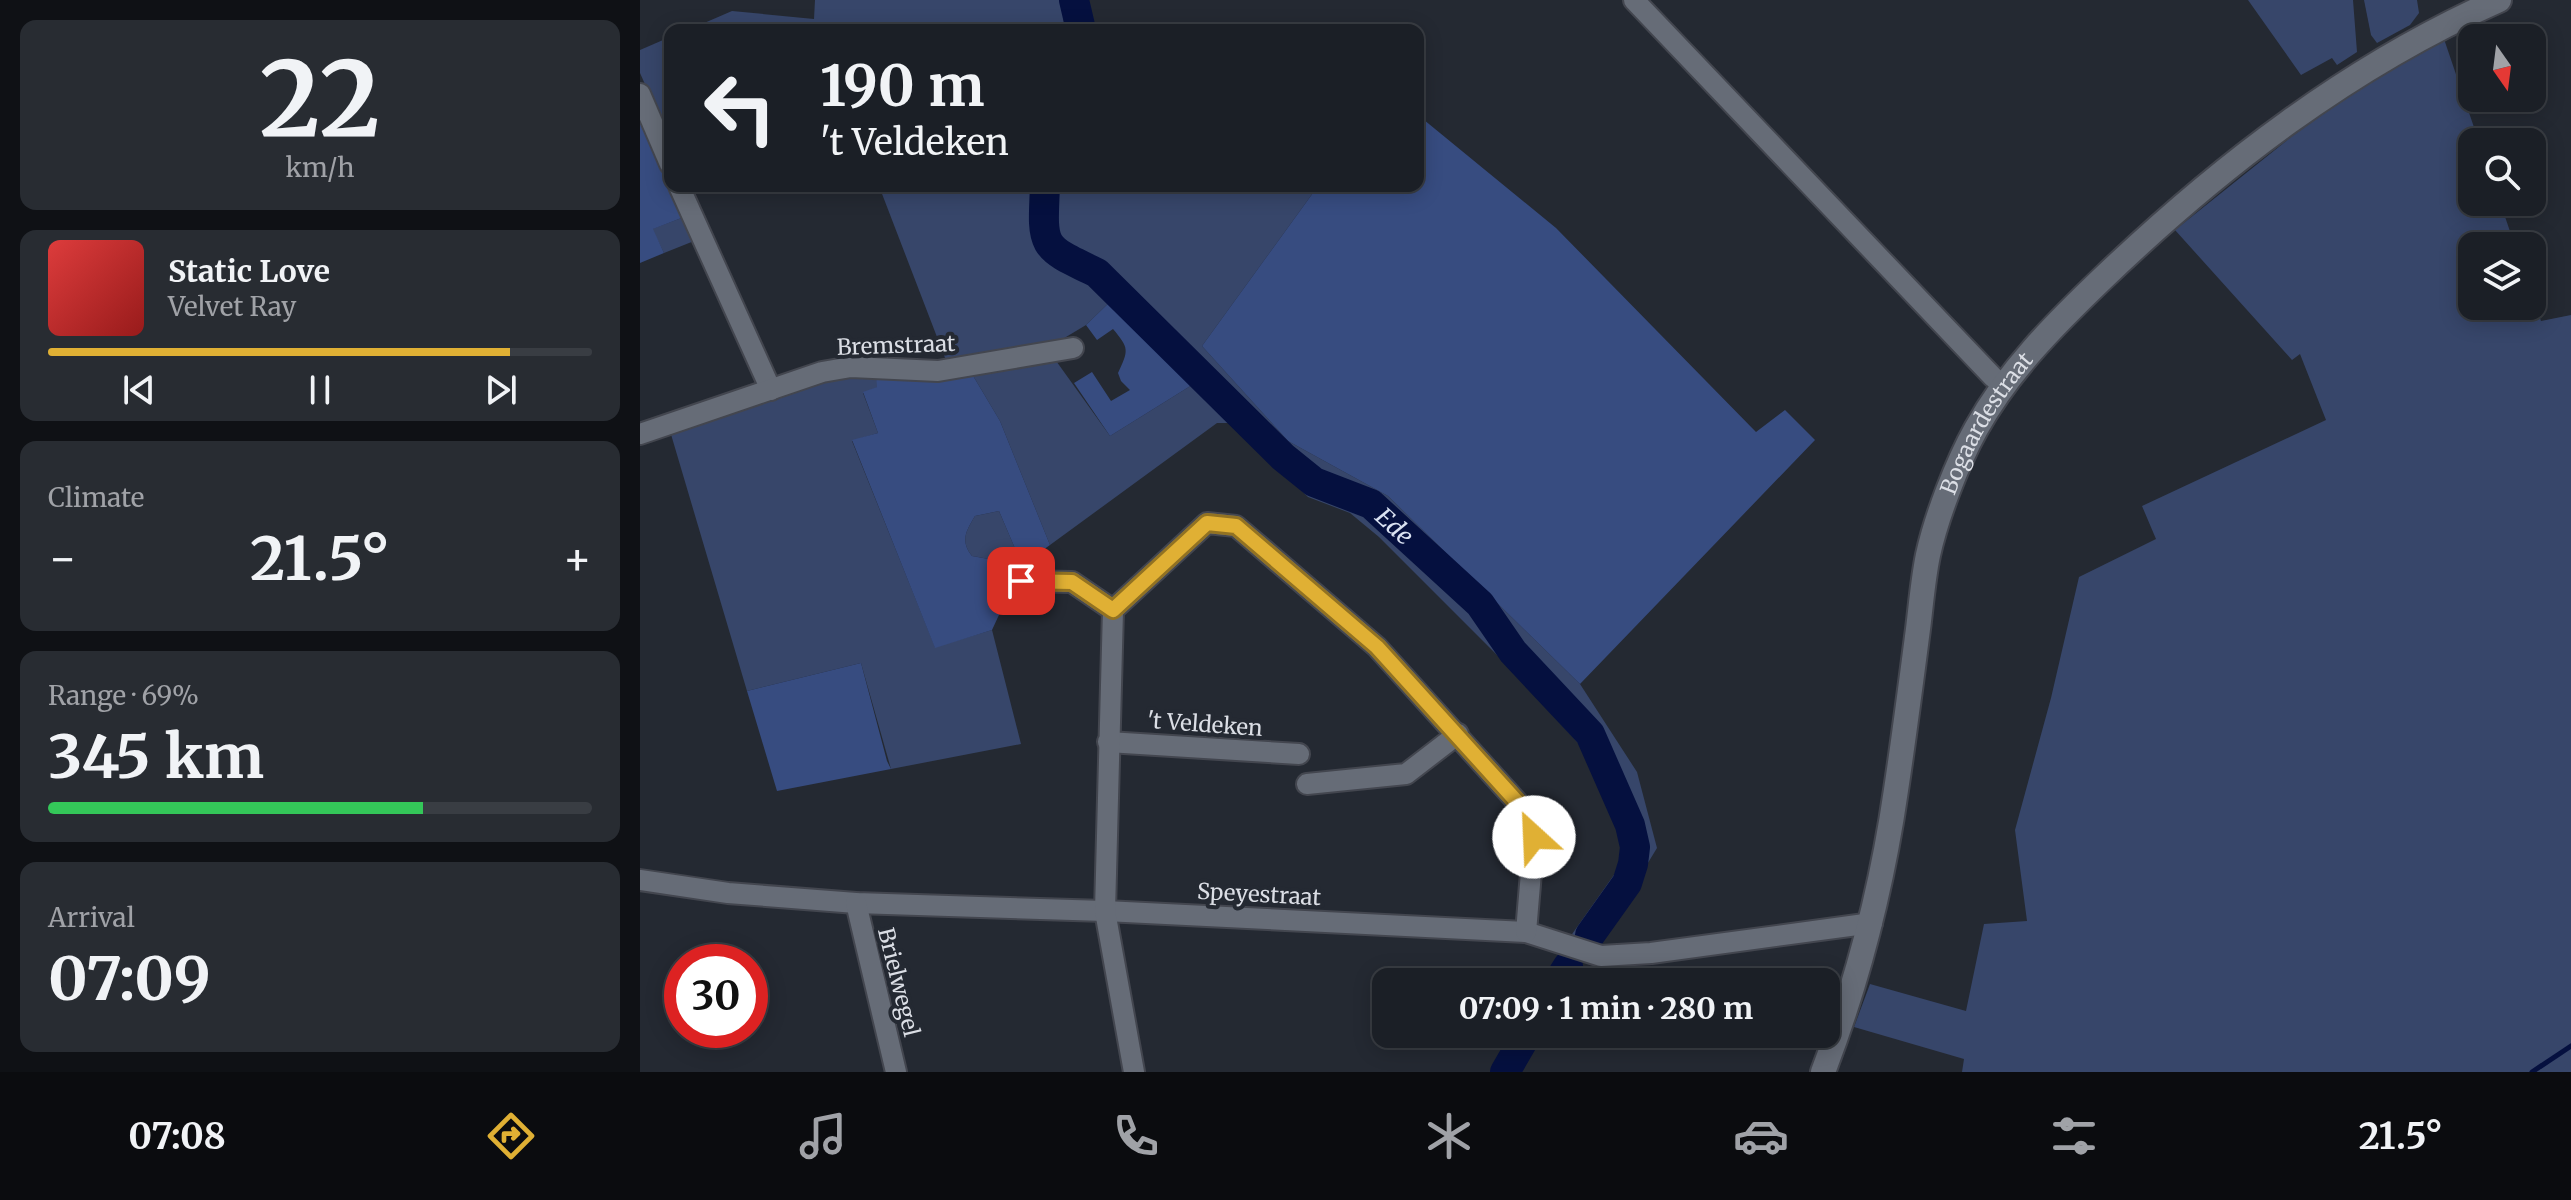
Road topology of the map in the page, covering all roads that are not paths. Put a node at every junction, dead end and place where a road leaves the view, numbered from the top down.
1 (1634, 0) edge
2 (2499, 0) edge
3 (640, 94) edge
4 (664, 150) edge
5 (682, 192) edge
6 (1073, 348) dead end
7 (2004, 386) junction
8 (771, 390) junction
9 (640, 434) edge
10 (1021, 581) dead end
11 (1113, 610) junction
12 (1458, 734) junction
13 (1108, 742) junction
14 (1299, 754) dead end
15 (1307, 784) dead end
16 (640, 880) edge
17 (856, 903) junction
18 (1105, 911) junction
19 (1872, 923) junction
20 (1526, 932) junction
21 (896, 1072) edge
22 (1134, 1072) edge
23 (1823, 1072) edge

1 - 7 street
2 - 7 street, Bogaardestraat
3 - 4 street
5 - 8 street
6 - 8 street, Bremstraat
7 - 19 street, Bogaardestraat
8 - 9 street, Bremstraat
10 - 11 street
11 - 12 street
11 - 13 street
12 - 15 street
12 - 20 street
13 - 14 street, 't Veldeken
13 - 18 street
16 - 17 street, Speyestraat
17 - 18 street, Speyestraat
17 - 21 street, Brielwegel
18 - 20 street, Speyestraat
18 - 22 street
19 - 20 street, Speyestraat
19 - 23 street, Bogaardestraat

